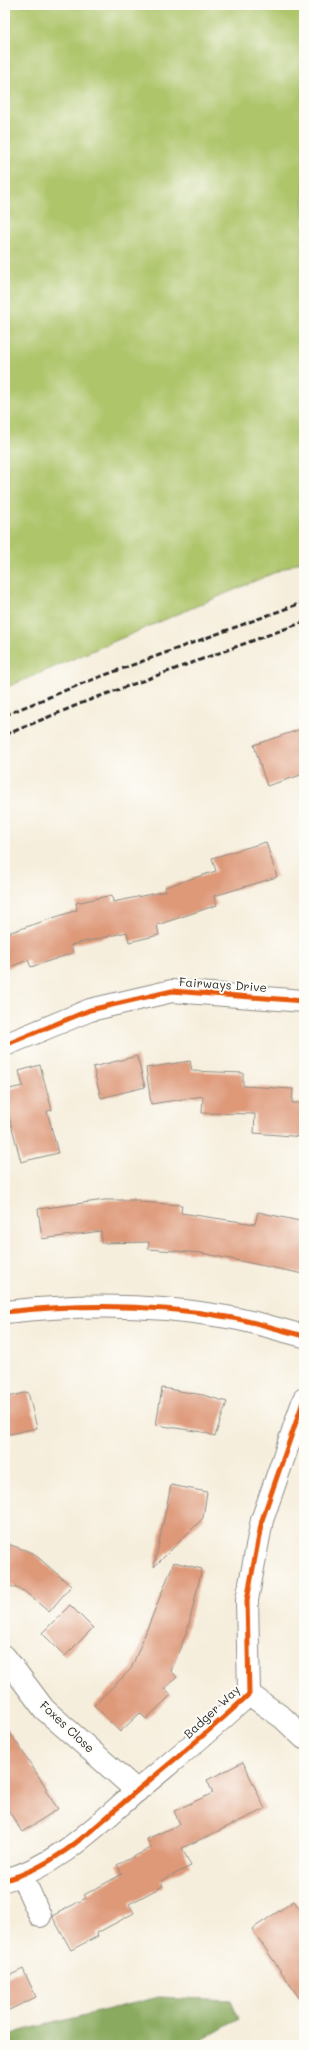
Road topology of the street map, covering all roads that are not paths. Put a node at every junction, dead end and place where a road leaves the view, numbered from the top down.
1 (304, 1001) edge
2 (5, 1045) edge
3 (5, 1312) edge
4 (304, 1336) edge
5 (304, 1399) edge
6 (5, 1657) edge
7 (249, 1694) junction
8 (304, 1738) edge
9 (137, 1791) junction
10 (14, 1878) edge
11 (40, 1916) dead end

1 - 2 street, Fairways Drive
3 - 4 street
5 - 7 street, Badger Way
6 - 9 street, Foxes Close
7 - 8 street
7 - 9 street, Badger Way
9 - 10 street, Badger Way
10 - 11 street, Badger Way

